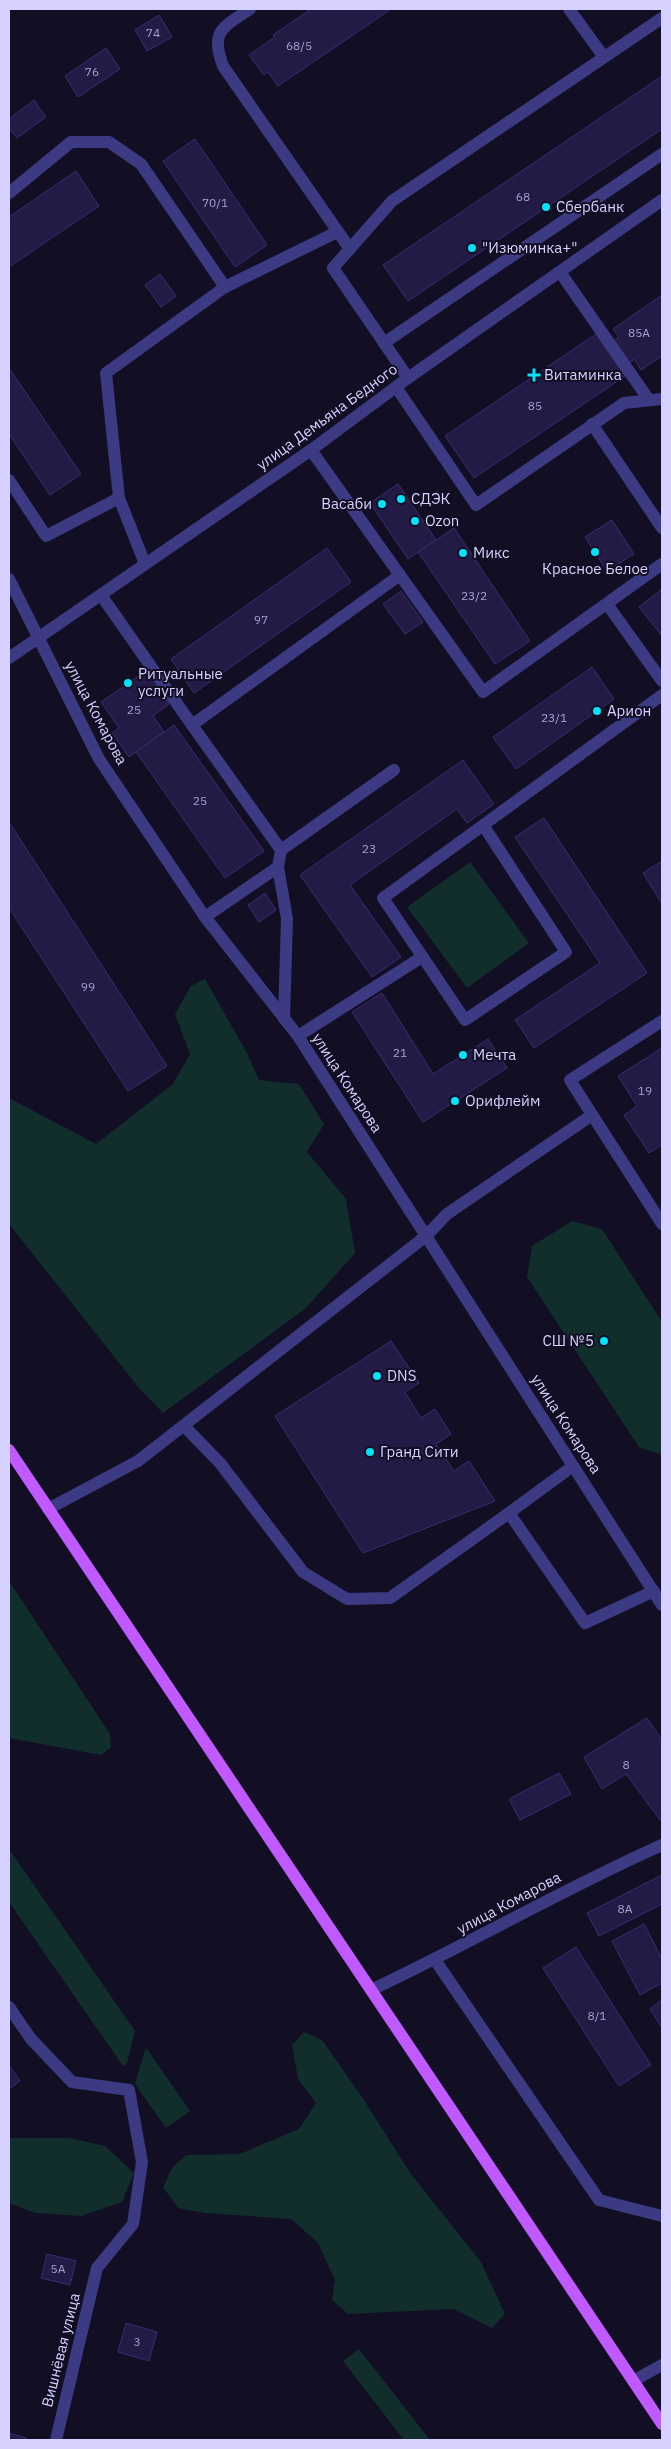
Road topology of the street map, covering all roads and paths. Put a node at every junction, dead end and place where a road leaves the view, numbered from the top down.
1 (250, 9) edge
2 (569, 9) edge
3 (662, 18) edge
4 (604, 57) junction
5 (662, 154) edge
6 (9, 192) edge
7 (662, 200) edge
8 (337, 232) junction
9 (350, 249) junction
10 (560, 272) junction
11 (225, 287) junction
12 (384, 343) junction
13 (408, 378) junction
14 (396, 387) junction
15 (662, 399) edge
16 (649, 400) junction
17 (592, 424) junction
18 (311, 450) junction
19 (9, 480) edge
20 (119, 498) junction
21 (662, 528) edge
22 (145, 564) junction
23 (662, 564) edge
24 (400, 575) junction
25 (9, 579) edge
26 (101, 595) junction
27 (607, 604) junction
28 (38, 638) junction
29 (9, 658) edge
30 (662, 681) edge
31 (662, 695) edge
32 (192, 725) junction
33 (394, 770) dead end
34 (483, 825) junction
35 (281, 850) junction
36 (278, 867) junction
37 (205, 917) junction
38 (422, 957) junction
39 (284, 1019) junction
40 (662, 1021) edge
41 (298, 1036) junction
42 (592, 1115) junction
43 (662, 1224) edge
44 (426, 1236) junction
45 (184, 1426) junction
46 (9, 1450) edge
47 (573, 1466) junction
48 (48, 1509) junction
49 (509, 1513) junction
50 (659, 1598) edge
51 (662, 1845) edge
52 (435, 1960) junction
53 (371, 1990) junction
54 (9, 2007) edge
55 (662, 2216) edge
56 (662, 2365) edge
57 (633, 2382) junction
58 (662, 2424) edge
59 (56, 2440) edge

1 - 8 street
2 - 4 street
3 - 4 street
4 - 9 street
5 - 12 street
6 - 11 street
7 - 10 street, улица Демьяна Бедного
8 - 9 street
8 - 11 street
9 - 12 street
10 - 13 street, улица Демьяна Бедного
10 - 16 street
11 - 20 street
12 - 13 street
13 - 14 street, улица Демьяна Бедного
14 - 17 street
14 - 18 street, улица Демьяна Бедного
15 - 16 street
16 - 17 street
17 - 21 street
18 - 22 street, улица Демьяна Бедного
18 - 24 street
19 - 20 street
20 - 22 street
22 - 26 street, улица Демьяна Бедного
23 - 27 street
24 - 27 street
24 - 32 street
25 - 28 street, улица Комарова
26 - 28 street, улица Демьяна Бедного
26 - 32 street
27 - 30 street
28 - 29 street, улица Демьяна Бедного
28 - 37 street, улица Комарова
31 - 34 street
32 - 35 street
33 - 35 street
34 - 38 street
34 - 38 street
35 - 36 street
36 - 37 street
36 - 39 street
37 - 39 street, улица Комарова
38 - 41 street
39 - 41 street, улица Комарова
40 - 42 street
41 - 44 street, улица Комарова
42 - 43 street
42 - 44 street
44 - 45 street
44 - 47 street, улица Комарова
45 - 48 street
45 - 49 street
46 - 48 main road
47 - 49 street
47 - 50 street, улица Комарова
48 - 53 main road
49 - 50 street
51 - 52 street, улица Комарова
52 - 53 street, улица Комарова
52 - 55 street
53 - 57 main road
54 - 59 street, Вишнёвая улица
56 - 57 street
57 - 58 main road

